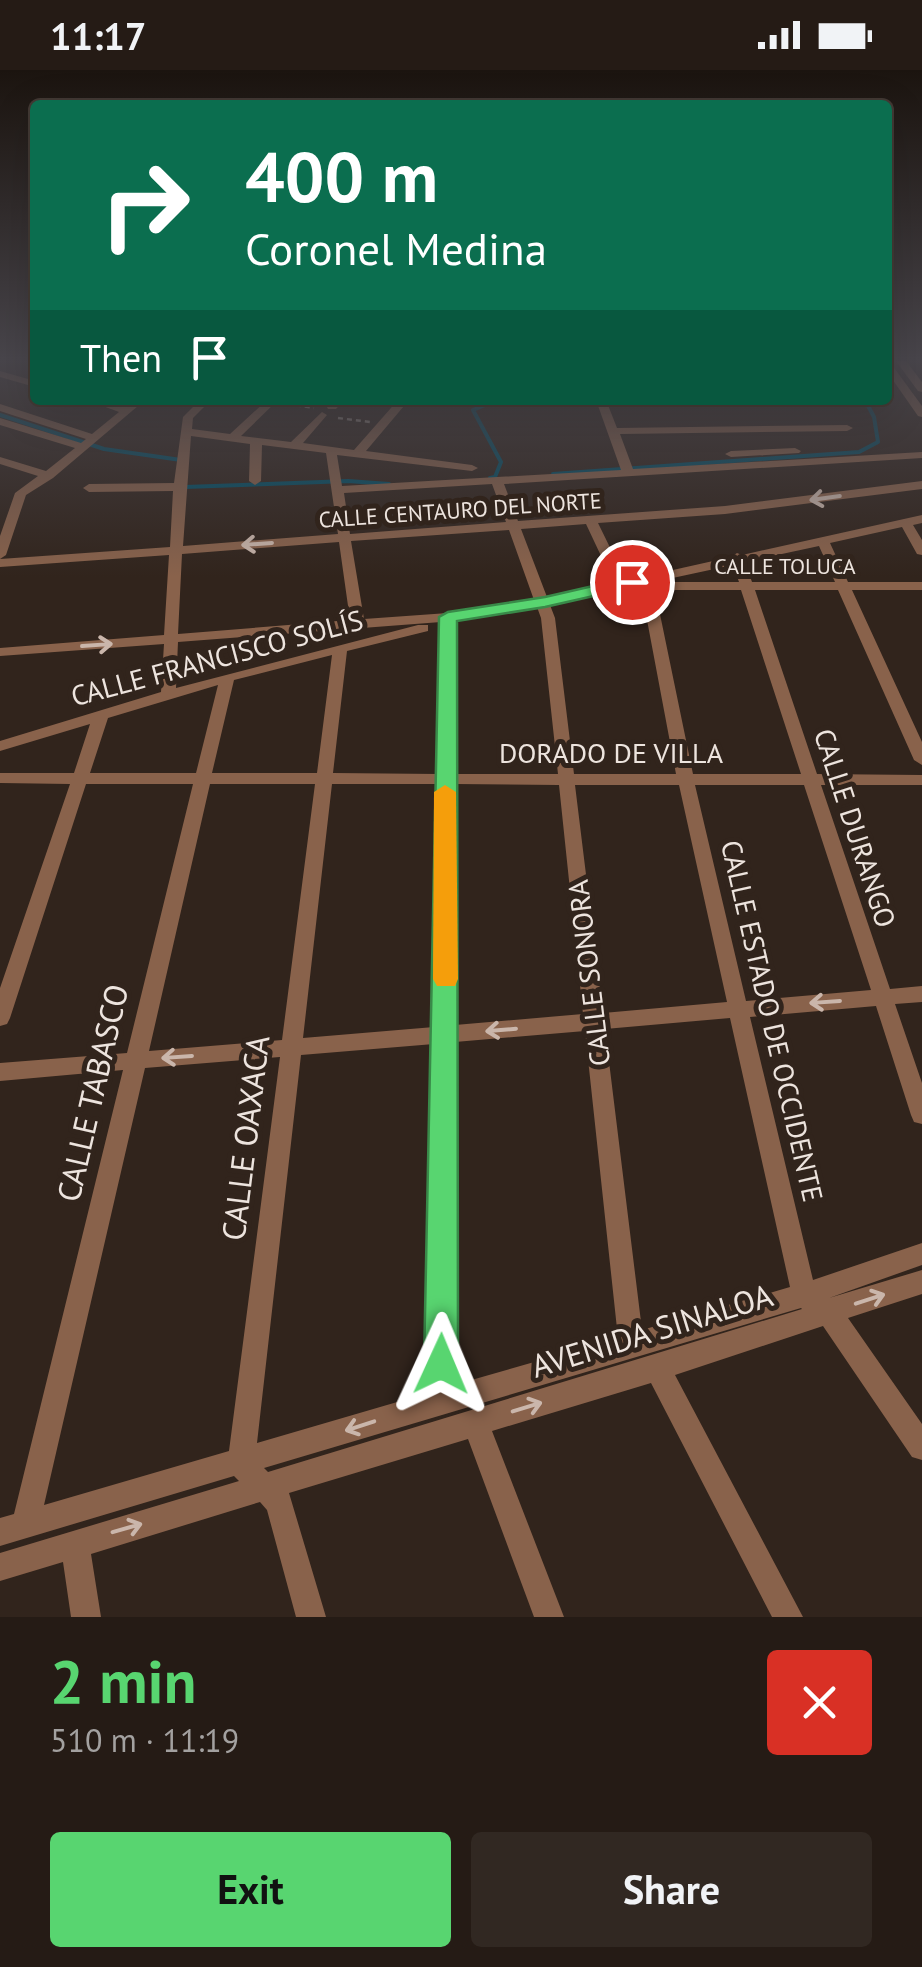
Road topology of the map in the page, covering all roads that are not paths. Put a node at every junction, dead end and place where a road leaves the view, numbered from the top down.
1 (38, 433) edge
2 (79, 433) edge
3 (99, 433) edge
4 (185, 433) edge
5 (194, 433) edge
6 (237, 433) edge
7 (306, 433) edge
8 (375, 433) edge
9 (612, 433) edge
10 (93, 438) junction
11 (232, 438) junction
12 (256, 441) junction
13 (294, 446) junction
14 (82, 447) junction
15 (332, 450) junction
16 (796, 451) dead end
17 (769, 452) junction
18 (357, 454) junction
19 (730, 454) dead end
20 (922, 455) edge
21 (0, 460) edge
22 (778, 464) junction
23 (472, 468) dead end
24 (627, 470) junction
25 (49, 476) junction
26 (256, 481) dead end
27 (497, 482) junction
28 (922, 485) edge
29 (339, 486) junction
30 (179, 487) junction
31 (89, 488) dead end
32 (922, 520) edge
33 (592, 521) junction
34 (906, 523) junction
35 (515, 526) junction
36 (345, 538) junction
37 (823, 541) junction
38 (176, 550) junction
39 (922, 551) edge
40 (738, 557) junction
41 (0, 559) edge
42 (639, 584) junction
43 (747, 586) junction
44 (844, 586) junction
45 (922, 586) edge
46 (545, 602) junction
47 (448, 620) junction
48 (358, 625) junction
49 (170, 640) junction
50 (340, 649) junction
51 (0, 652) edge
52 (226, 677) junction
53 (168, 694) junction
54 (102, 715) junction
55 (0, 746) edge
56 (922, 760) edge
57 (0, 778) edge
58 (78, 778) junction
59 (202, 780) junction
60 (324, 780) junction
61 (686, 780) junction
62 (810, 780) junction
63 (922, 780) edge
64 (445, 781) junction
65 (566, 781) junction
66 (922, 994) edge
67 (883, 997) junction
68 (738, 1008) junction
69 (0, 1018) edge
70 (596, 1022) junction
71 (446, 1034) junction
72 (293, 1048) junction
73 (137, 1060) junction
74 (0, 1072) edge
75 (922, 1116) edge
76 (922, 1254) edge
77 (922, 1282) edge
78 (804, 1295) junction
79 (829, 1313) junction
80 (631, 1345) junction
81 (656, 1368) junction
82 (440, 1401) junction
83 (475, 1422) junction
84 (922, 1447) edge
85 (241, 1464) junction
86 (266, 1487) junction
87 (13, 1528) edge
88 (75, 1544) junction
89 (0, 1567) edge
90 (86, 1617) edge
91 (311, 1617) edge
92 (549, 1617) edge
93 (788, 1617) edge

1 - 14 street
2 - 10 street
3 - 10 street
4 - 30 street
5 - 11 street
6 - 11 street
7 - 13 street
8 - 18 street
9 - 24 street
10 - 14 street
11 - 12 street
12 - 13 street
12 - 26 street
13 - 15 street
14 - 25 street
15 - 18 street
15 - 29 street
16 - 17 street
17 - 19 street
17 - 22 street
18 - 23 street
20 - 22 street
21 - 25 street
22 - 24 street
24 - 27 street
25 - 41 street
27 - 29 street
27 - 35 street, CALLE SONORA
28 -> 33 street, CALLE CENTAURO DEL NORTE
29 - 36 street
30 - 31 street
30 - 38 street
32 - 34 street
33 - 35 street, CALLE CENTAURO DEL NORTE
33 - 42 street
34 - 37 street
34 - 39 street
35 - 36 street, CALLE CENTAURO DEL NORTE
35 - 46 street, CALLE SONORA
36 -> 38 street, CALLE CENTAURO DEL NORTE
36 - 48 street
37 - 40 street
37 - 44 street
38 - 41 street, CALLE CENTAURO DEL NORTE
38 - 49 street
40 - 42 street
40 - 43 street, CALLE DURANGO
42 - 43 street, CALLE TOLUCA
42 - 46 street
42 - 61 street, CALLE ESTADO DE OCCIDENTE
43 - 44 street, CALLE TOLUCA
43 - 62 street, CALLE DURANGO
44 - 45 street, CALLE TOLUCA
44 - 56 street
46 - 47 street
46 - 65 street, CALLE SONORA
47 - 48 street
47 - 50 street, CALLE FRANCISCO SOLÍS
47 - 64 street
48 - 49 street
51 -> 49 street
49 - 53 street
50 - 52 street, CALLE FRANCISCO SOLÍS
50 - 60 street, CALLE OAXACA
52 - 53 street, CALLE FRANCISCO SOLÍS
52 - 59 street, CALLE TABASCO
53 - 54 street, CALLE FRANCISCO SOLÍS
54 - 55 street, CALLE FRANCISCO SOLÍS
54 - 58 street
57 - 58 street, DORADO DE VILLA
58 - 59 street, DORADO DE VILLA
58 - 69 street
59 - 60 street, DORADO DE VILLA
59 - 73 street, CALLE TABASCO
60 - 64 street, DORADO DE VILLA
60 - 72 street, CALLE OAXACA
61 - 62 street, DORADO DE VILLA
61 - 65 street, DORADO DE VILLA
61 - 68 street, CALLE ESTADO DE OCCIDENTE
62 - 63 street, DORADO DE VILLA
62 - 67 street, CALLE DURANGO
64 - 65 street, DORADO DE VILLA
64 - 71 street
65 - 70 street, CALLE SONORA
66 - 67 street
67 -> 68 street
67 - 75 street, CALLE DURANGO
68 - 70 street
68 - 78 street, CALLE ESTADO DE OCCIDENTE
70 -> 71 street
70 - 80 street, CALLE SONORA
71 - 72 street
71 - 82 street
72 -> 73 street
72 - 85 street, CALLE OAXACA
73 - 74 street
73 - 87 street, CALLE TABASCO
76 - 78 street, AVENIDA SINALOA
79 -> 77 street, AVENIDA SINALOA
78 - 79 street
78 - 80 street, AVENIDA SINALOA
79 - 81 street, AVENIDA SINALOA
79 - 84 street
80 - 82 street, AVENIDA SINALOA
83 -> 81 street, AVENIDA SINALOA
81 - 93 street
82 -> 85 street, AVENIDA SINALOA
83 - 86 street, AVENIDA SINALOA
83 - 92 street
85 - 86 street
85 - 87 street, AVENIDA SINALOA
88 -> 86 street, AVENIDA SINALOA
86 - 91 street
88 - 89 street, AVENIDA SINALOA
88 - 90 street

